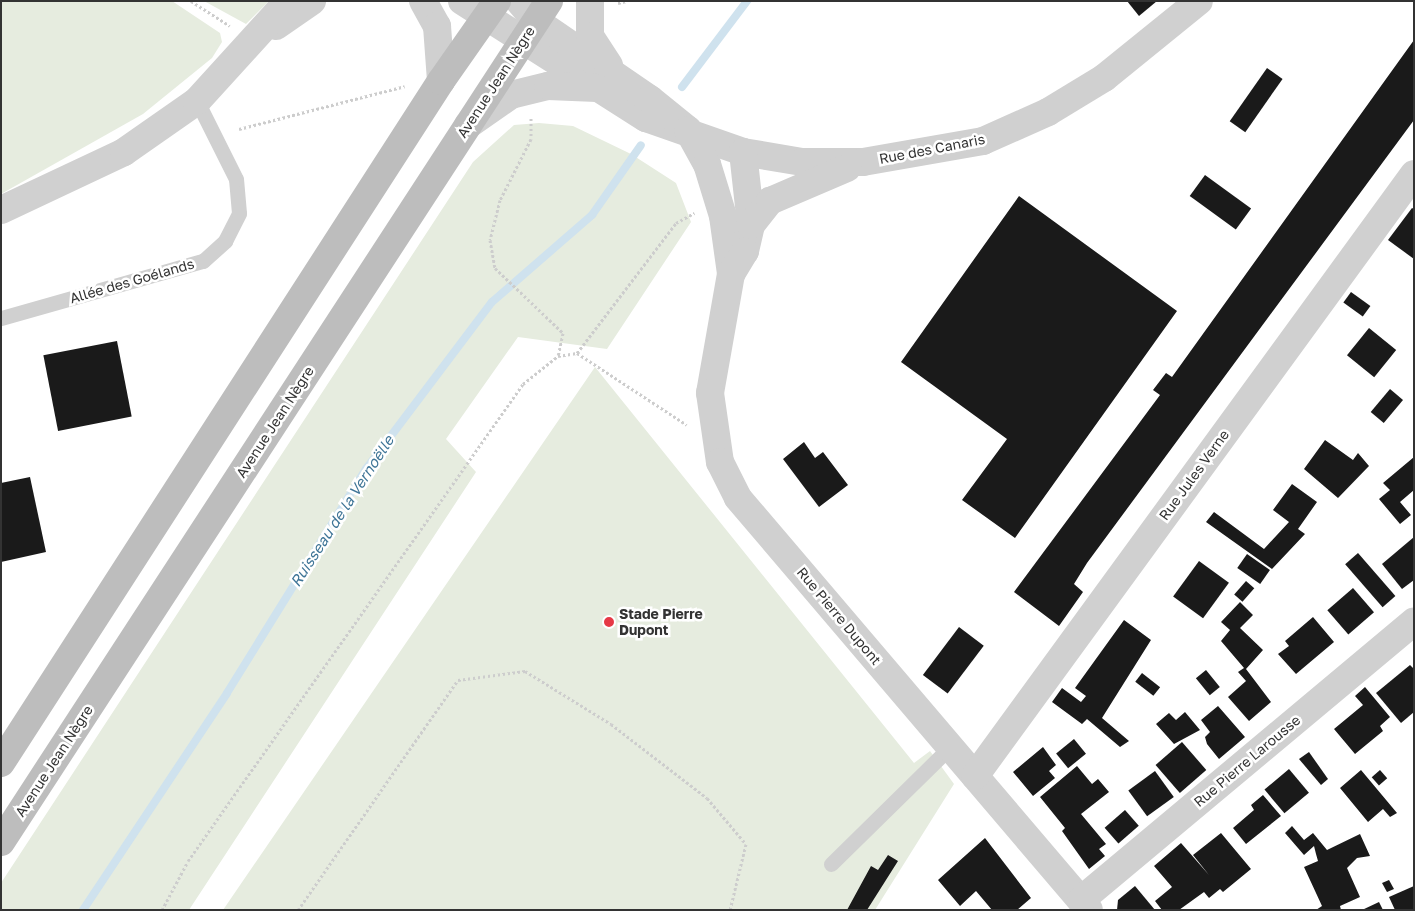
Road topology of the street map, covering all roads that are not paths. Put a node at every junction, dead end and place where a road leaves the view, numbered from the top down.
1 (288, 1) edge
2 (312, 1) edge
3 (423, 1) edge
4 (462, 1) edge
5 (590, 1) edge
6 (1199, 1) edge
7 (492, 9) edge
8 (531, 16) edge
9 (251, 32) junction
10 (441, 81) junction
11 (606, 81) junction
12 (197, 101) junction
13 (468, 124) junction
14 (688, 130) junction
15 (744, 152) junction
16 (863, 162) junction
17 (1414, 174) edge
18 (1, 210) edge
19 (751, 224) junction
20 (731, 274) junction
21 (1, 318) edge
22 (1414, 622) edge
23 (950, 747) junction
24 (1, 763) edge
25 (975, 776) junction
26 (1, 842) edge
27 (831, 864) dead end
28 (1085, 905) edge

1 - 9 street
2 - 9 street
3 - 10 street
4 - 7 street, Rue des Canaris
5 - 11 street
6 - 16 street, Rue des Canaris
7 - 8 street, Rue des Canaris
7 - 10 main road
8 - 11 street, Rue des Canaris
8 - 13 main road, Avenue Jean Nègre
9 - 12 street
10 - 24 main road
11 - 13 street
11 - 14 street, Rue des Canaris
12 - 18 street
12 - 21 lane, Allée des Goélands
13 - 26 main road, Avenue Jean Nègre
14 - 15 street, Rue des Canaris
14 - 20 street
15 - 16 street, Rue des Canaris
15 - 19 street
16 - 19 street
17 - 25 street, Rue Jules Verne
19 - 20 street
20 - 23 street, Rue Pierre Dupont
22 - 28 street, Rue Pierre Larousse
23 - 25 street, Rue Pierre Dupont
23 - 27 lane
25 - 28 street, Rue Pierre Dupont

